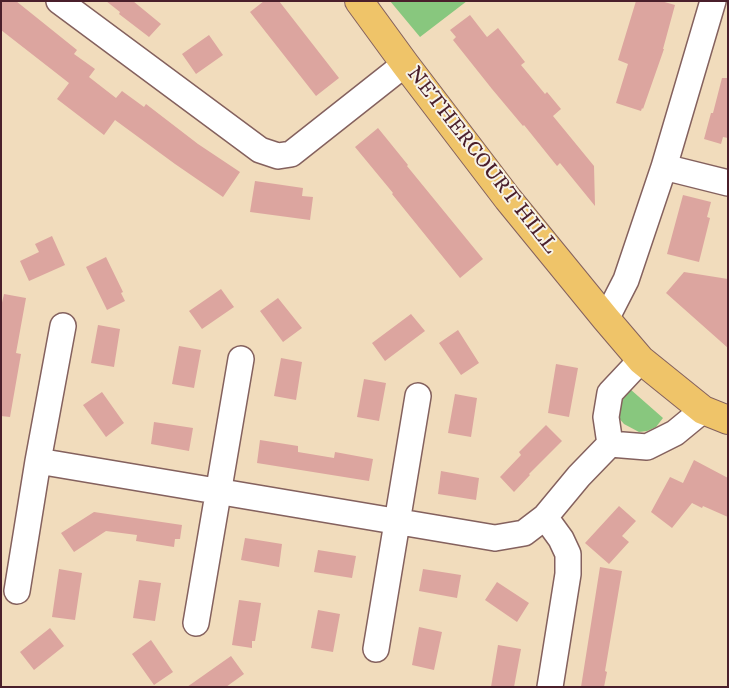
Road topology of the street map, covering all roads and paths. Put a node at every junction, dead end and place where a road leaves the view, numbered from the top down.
1 (59, 1) edge
2 (359, 1) edge
3 (713, 1) edge
4 (405, 64) junction
5 (664, 167) junction
6 (728, 183) edge
7 (606, 319) junction
8 (63, 326) dead end
9 (241, 359) dead end
10 (641, 360) junction
11 (418, 396) dead end
12 (716, 415) edge
13 (610, 444) junction
14 (38, 461) junction
15 (219, 491) junction
16 (545, 517) junction
17 (397, 521) junction
18 (17, 591) dead end
19 (196, 623) dead end
20 (376, 650) dead end
21 (550, 687) edge

1 - 4 street
2 - 4 main road, NETHERCOURT HILL
3 - 5 street
4 - 7 main road, NETHERCOURT HILL
5 - 6 street
5 - 7 street
7 - 10 main road, NETHERCOURT HILL
8 - 14 street
9 - 15 street
10 - 12 main road, NETHERCOURT HILL
10 - 13 street
11 - 17 street
12 - 13 street
13 - 16 street
14 - 15 street
14 - 18 street
15 - 17 street
15 - 19 street
16 - 17 street
16 - 21 street
17 - 20 street

